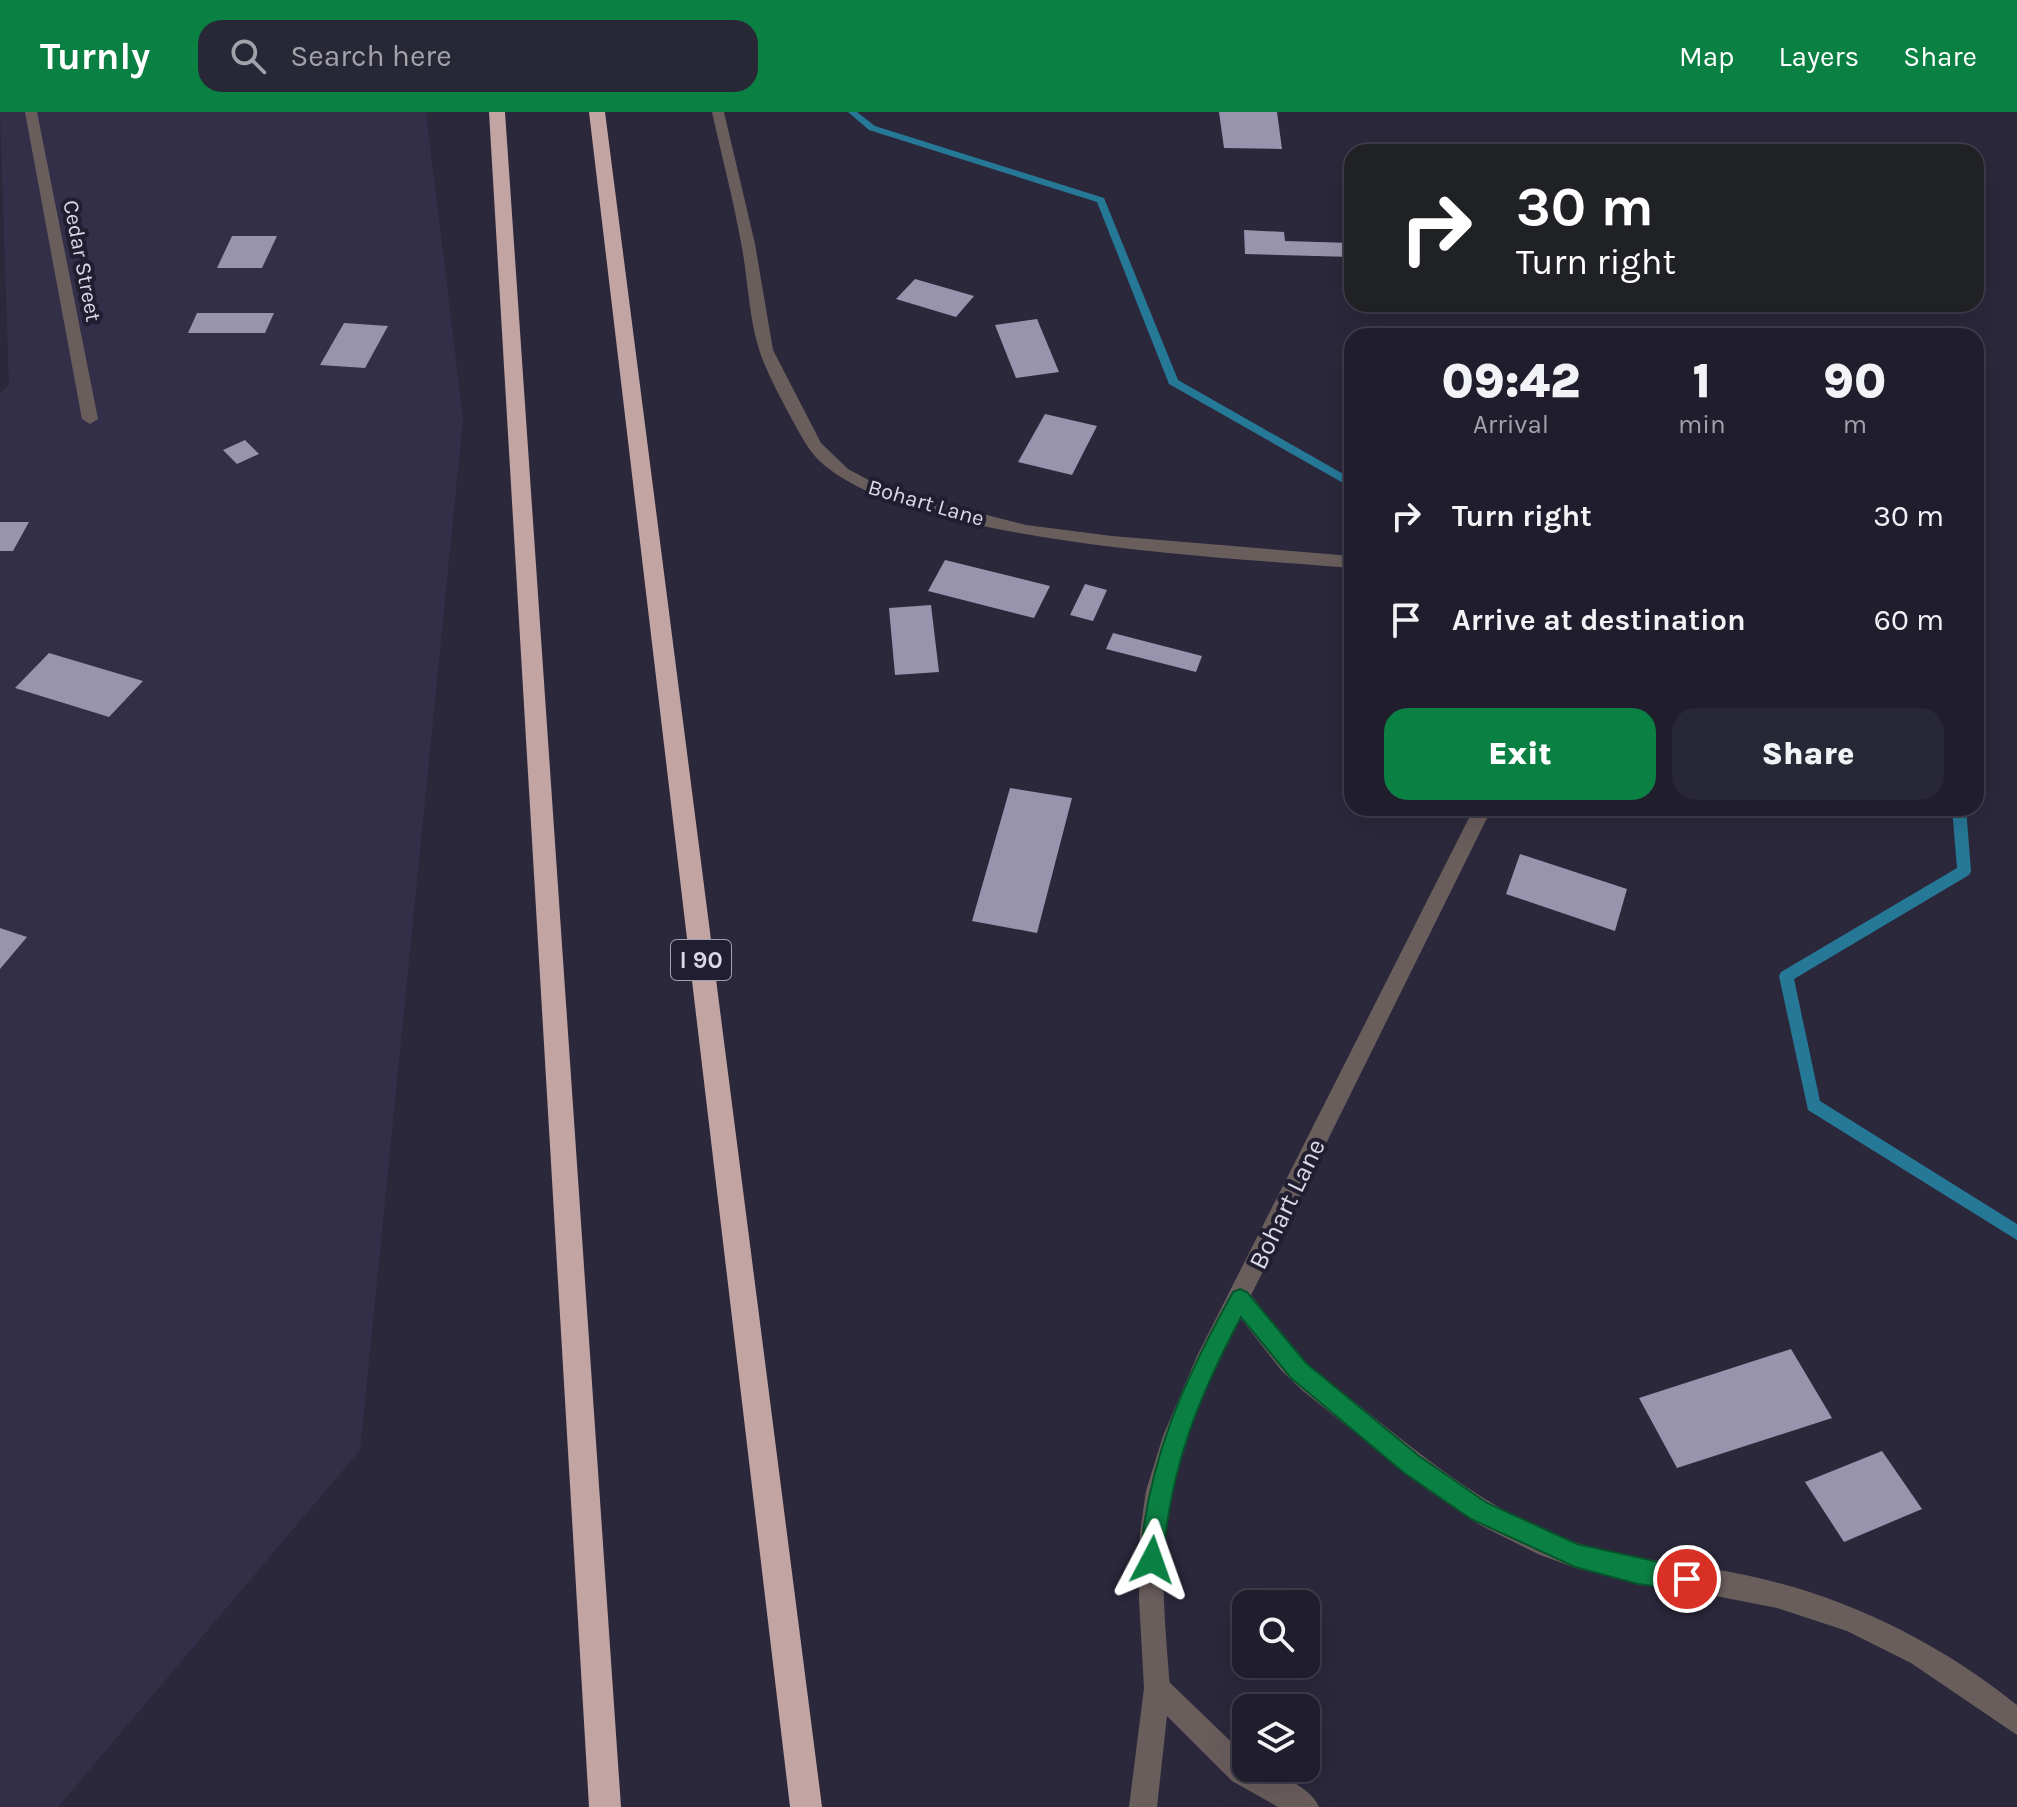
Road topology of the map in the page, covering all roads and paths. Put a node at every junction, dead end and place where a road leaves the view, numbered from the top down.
1 (31, 112) edge
2 (497, 112) edge
3 (597, 112) edge
4 (718, 112) edge
5 (90, 419) dead end
6 (1344, 561) edge
7 (1479, 816) edge
8 (1240, 1299) junction
9 (1157, 1688) junction
10 (2017, 1722) edge
11 (605, 1807) edge
12 (806, 1807) edge
13 (1143, 1807) edge
14 (1305, 1807) edge

1 - 5 street, Cedar Street
2 - 11 highway
3 - 12 highway, I 90
4 - 6 street, Bohart Lane
7 - 8 street, Bohart Lane
8 - 9 street, Bohart Lane
8 - 10 street
9 - 13 street, Bohart Lane
9 - 14 street

